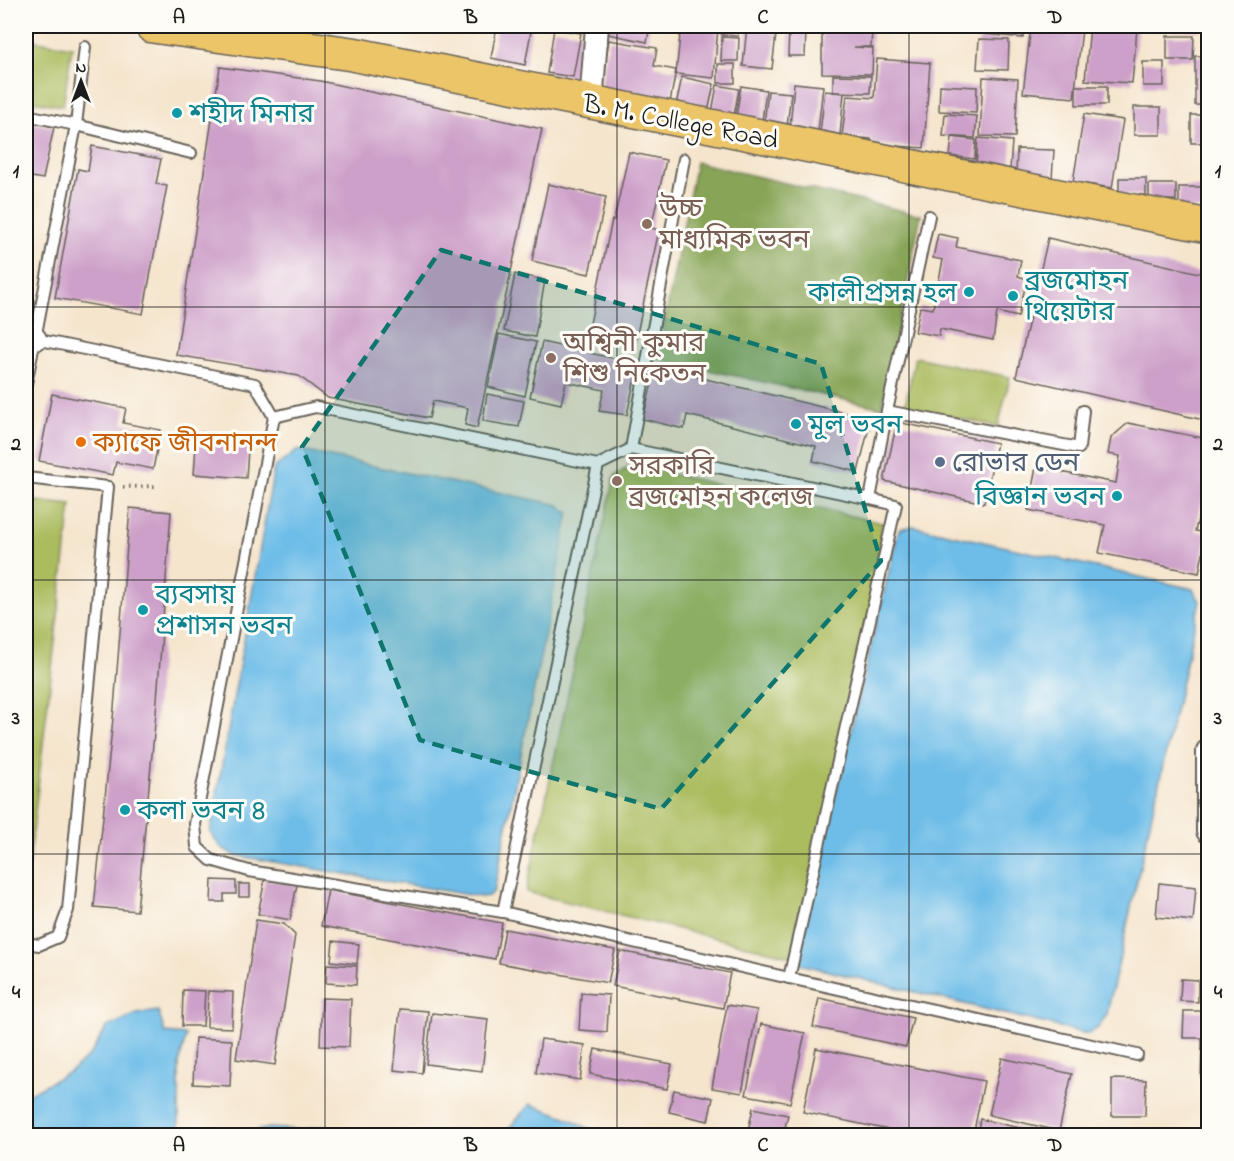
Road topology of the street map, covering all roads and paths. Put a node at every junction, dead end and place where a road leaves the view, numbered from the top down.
1 (152, 26) edge
2 (597, 26) edge
3 (85, 47) dead end
4 (591, 103) junction
5 (26, 115) edge
6 (76, 125) junction
7 (191, 153) dead end
8 (684, 159) dead end
9 (929, 216) dead end
10 (1209, 226) edge
11 (30, 338) edge
12 (26, 384) edge
13 (887, 411) junction
14 (1083, 411) dead end
15 (274, 417) junction
16 (631, 450) junction
17 (598, 465) junction
18 (26, 478) edge
19 (159, 486) dead end
20 (108, 488) junction
21 (870, 499) junction
22 (1209, 751) edge
23 (1209, 831) edge
24 (503, 912) junction
25 (26, 943) edge
26 (789, 978) junction
27 (1137, 1056) dead end

1 - 4 main road, B. M. College Road
2 - 4 street
3 - 6 lane
4 - 10 main road, B. M. College Road
5 - 6 lane
6 - 7 lane
6 - 11 lane
8 - 16 lane
9 - 13 lane
11 - 12 lane
11 - 15 lane
13 - 14 lane
13 - 21 lane
15 - 17 lane
15 - 24 lane
16 - 17 lane
16 - 21 lane
17 - 24 lane
18 - 20 lane
19 - 20 path
20 - 25 lane
21 - 26 lane
22 - 23 street
24 - 26 lane
26 - 27 lane

